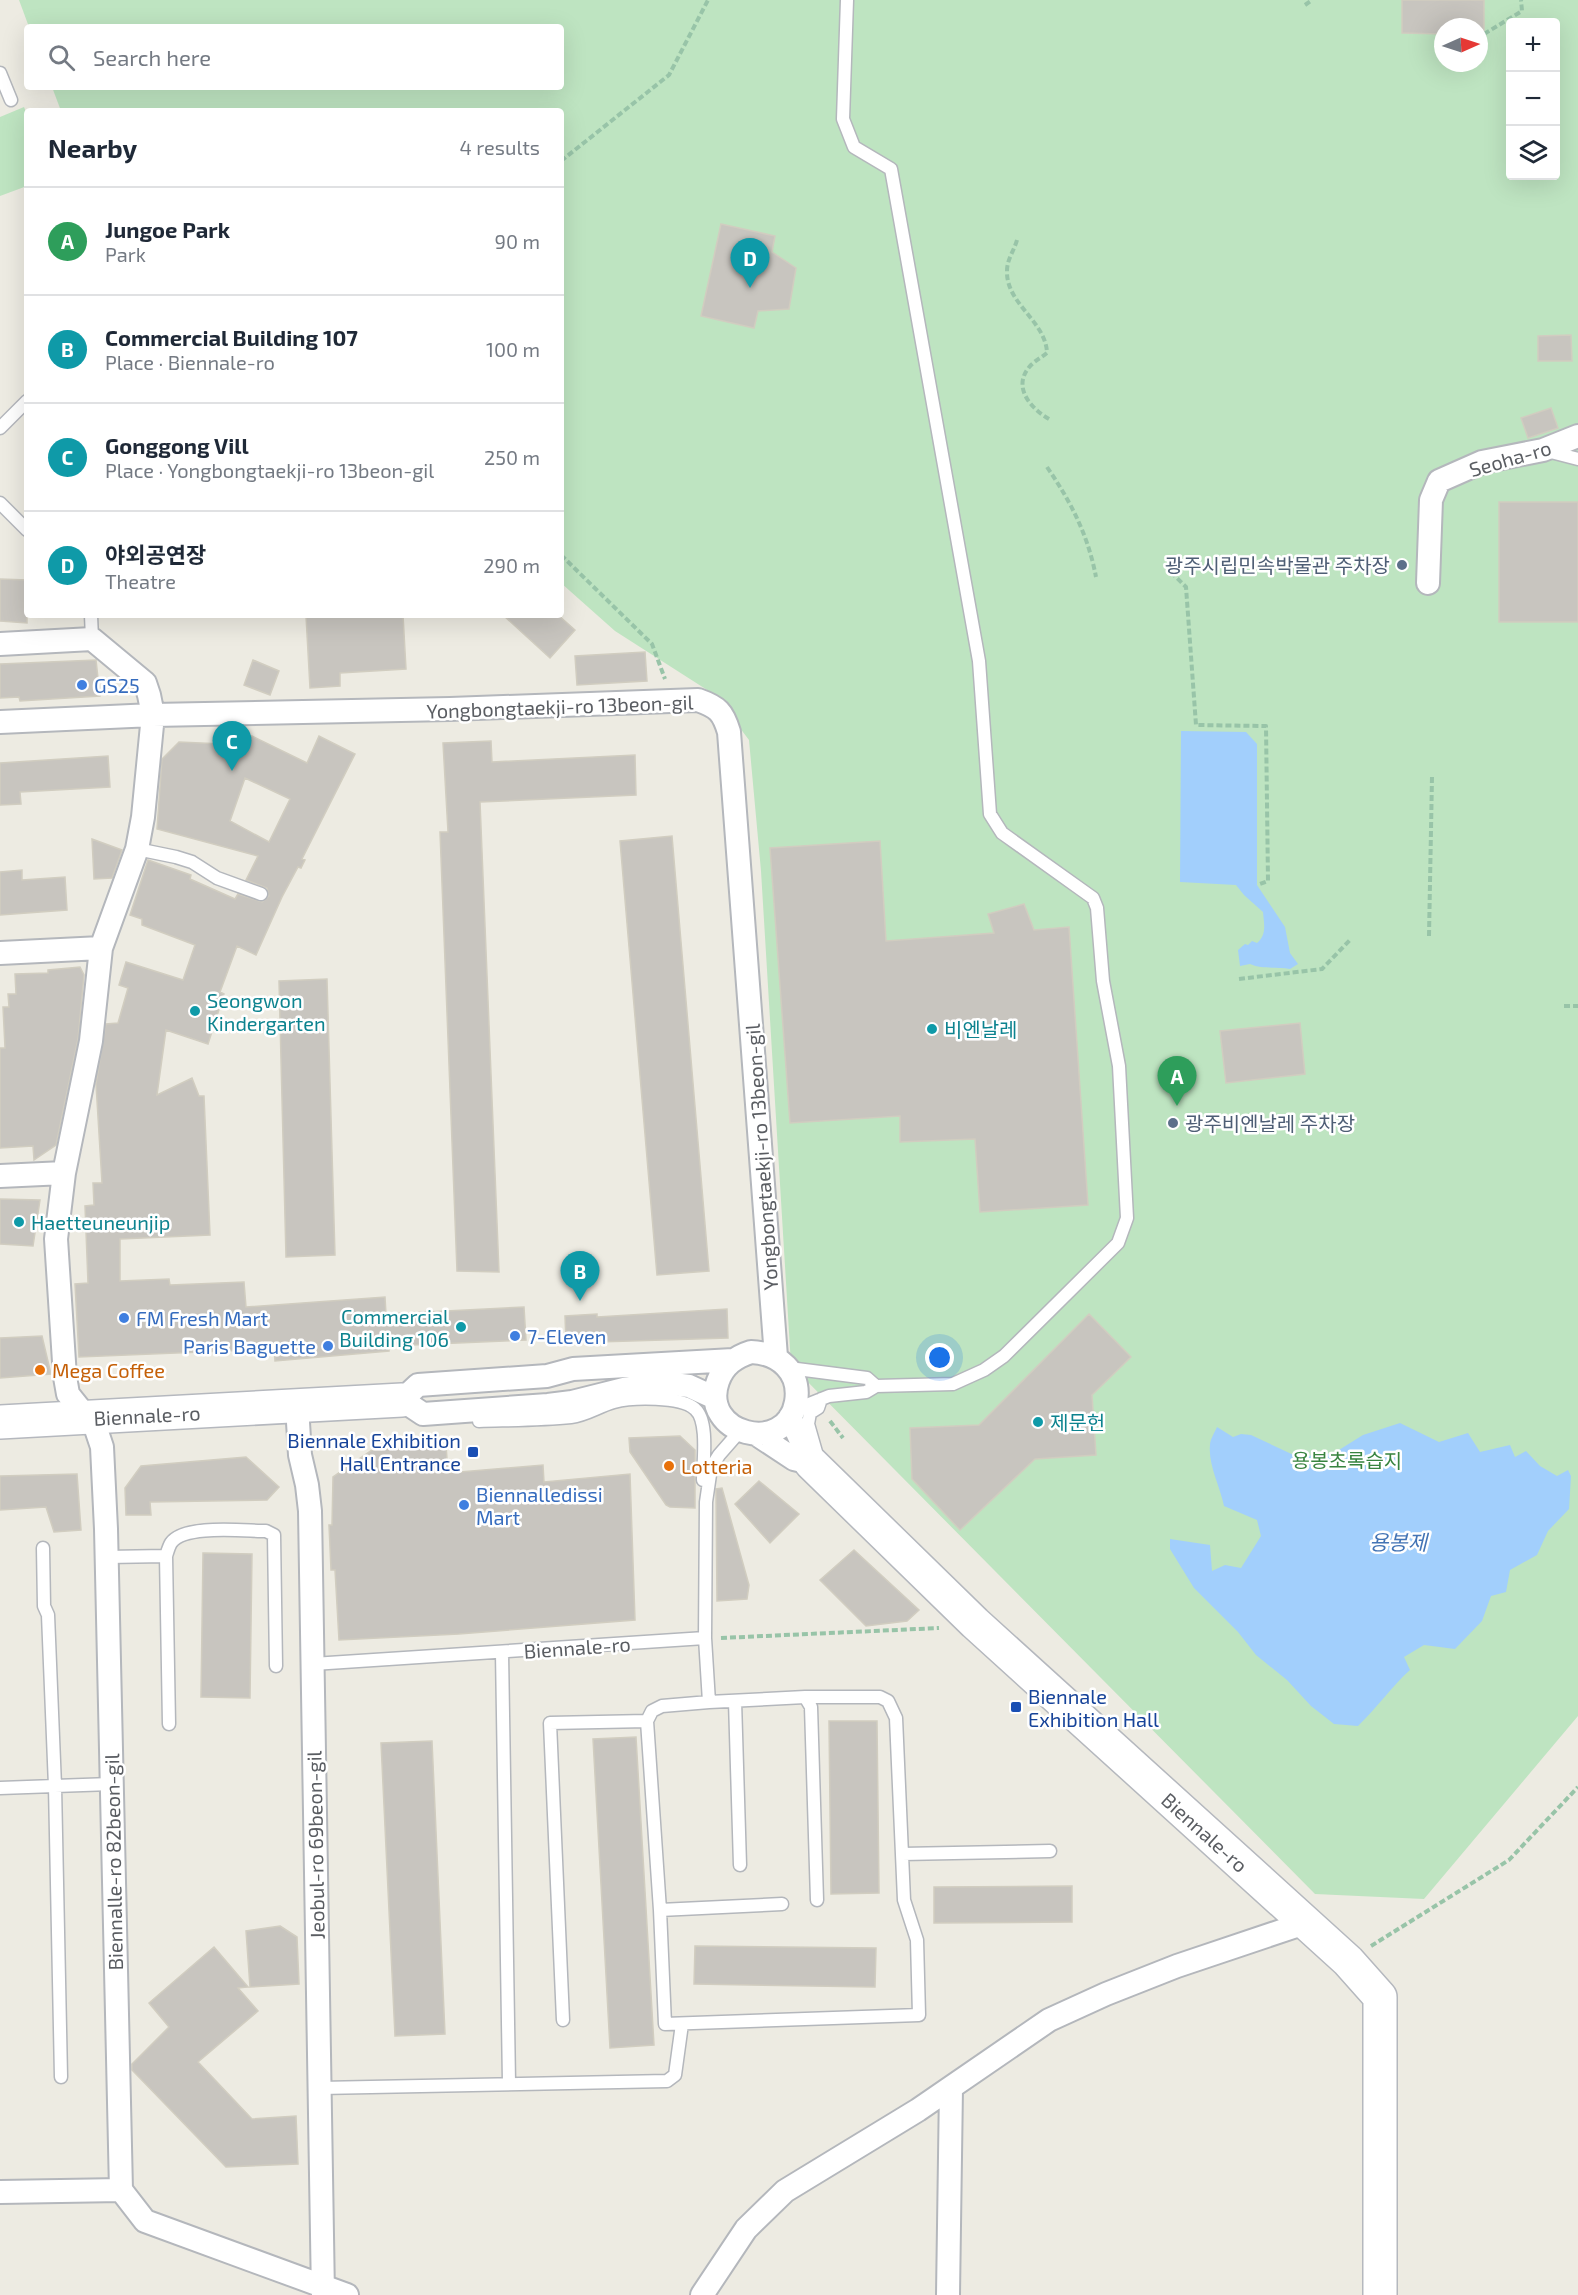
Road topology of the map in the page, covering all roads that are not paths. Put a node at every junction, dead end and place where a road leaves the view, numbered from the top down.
1 (847, 0) edge
2 (0, 73) edge
3 (11, 100) dead end
4 (24, 404) edge
5 (0, 428) edge
6 (1578, 436) edge
7 (1543, 450) junction
8 (1578, 459) edge
9 (0, 503) edge
10 (24, 527) edge
11 (1428, 583) dead end
12 (91, 618) edge
13 (92, 639) junction
14 (0, 644) edge
15 (153, 715) junction
16 (0, 722) edge
17 (137, 849) junction
18 (261, 894) dead end
19 (101, 948) junction
20 (0, 953) edge
21 (64, 1173) junction
22 (0, 1176) edge
23 (733, 1360) junction
24 (782, 1363) junction
25 (876, 1386) junction
26 (548, 1394) dead end
27 (714, 1397) junction
28 (821, 1399) junction
29 (297, 1406) junction
30 (411, 1406) junction
31 (791, 1414) junction
32 (87, 1418) junction
33 (0, 1422) edge
34 (748, 1432) junction
35 (704, 1443) junction
36 (811, 1463) junction
37 (706, 1502) junction
38 (43, 1548) dead end
39 (166, 1556) junction
40 (107, 1557) junction
41 (705, 1638) junction
42 (502, 1653) junction
43 (313, 1664) junction
44 (276, 1666) dead end
45 (805, 1697) junction
46 (735, 1701) junction
47 (709, 1702) junction
48 (647, 1720) junction
49 (169, 1724) dead end
50 (111, 1784) junction
51 (55, 1786) junction
52 (0, 1788) edge
53 (1050, 1851) dead end
54 (902, 1854) junction
55 (740, 1865) dead end
56 (817, 1900) dead end
57 (782, 1904) dead end
58 (660, 1910) junction
59 (1305, 1923) junction
60 (563, 2020) dead end
61 (682, 2024) junction
62 (61, 2077) dead end
63 (509, 2083) junction
64 (320, 2088) junction
65 (951, 2088) junction
66 (121, 2190) junction
67 (0, 2192) edge
68 (323, 2290) edge
69 (347, 2295) edge
70 (702, 2295) edge
71 (948, 2295) edge
72 (1380, 2295) edge

1 - 25 lane
2 - 3 lane
4 - 5 lane
6 - 7 street, Seoha-ro
7 - 8 lane
7 - 11 street, Seoha-ro
9 - 10 lane
12 - 13 lane
13 - 14 street
13 - 15 street, Biennalle-ro 82beon-gil
15 - 16 street, Yongbongtaekji-ro 13beon-gil
15 - 17 street, Biennalle-ro 82beon-gil
15 - 24 street, Yongbongtaekji-ro 13beon-gil
17 - 18 lane
17 - 19 street, Biennalle-ro 82beon-gil
19 - 20 street
19 - 21 street, Biennalle-ro 82beon-gil
21 - 22 street
21 - 32 street, Biennalle-ro 82beon-gil
23 - 24 street
23 - 27 street
23 - 30 street, Biennale-ro
24 - 25 lane
24 - 31 street
25 - 28 lane
26 - 30 lane
27 - 30 street, Biennale-ro
27 - 34 street
27 - 35 lane
28 - 31 lane
28 - 36 lane
29 - 30 street, Biennale-ro
29 - 32 street, Biennale-ro
29 - 43 street, Jeobul-ro 69beon-gil
30 - 35 lane
31 - 34 street
31 - 36 street
32 - 33 street, Biennale-ro
32 - 40 street, Biennalle-ro 82beon-gil
34 - 36 street
34 - 37 lane
35 - 37 lane
36 - 59 street, Biennale-ro
37 - 41 lane
38 - 51 lane
39 - 40 lane
39 - 44 lane
39 - 49 lane
40 - 50 street, Biennalle-ro 82beon-gil
41 - 42 lane, Biennale-ro
41 - 47 lane
42 - 43 lane, Biennale-ro
42 - 63 lane
43 - 64 street, Jeobul-ro 69beon-gil
45 - 46 lane
45 - 54 lane
45 - 56 lane
46 - 47 lane
46 - 55 lane
47 - 48 lane
48 - 58 lane
48 - 60 lane
50 - 51 lane
50 - 66 street, Biennalle-ro 82beon-gil
51 - 52 lane
51 - 62 lane
53 - 54 lane
54 - 61 lane
57 - 58 lane
58 - 61 lane
59 - 65 street
59 - 72 street, Biennale-ro
61 - 63 lane
63 - 64 lane
64 - 68 street, Jeobul-ro 69beon-gil
65 - 70 street
65 - 71 street
66 - 67 street
66 - 68 street
68 - 69 street

